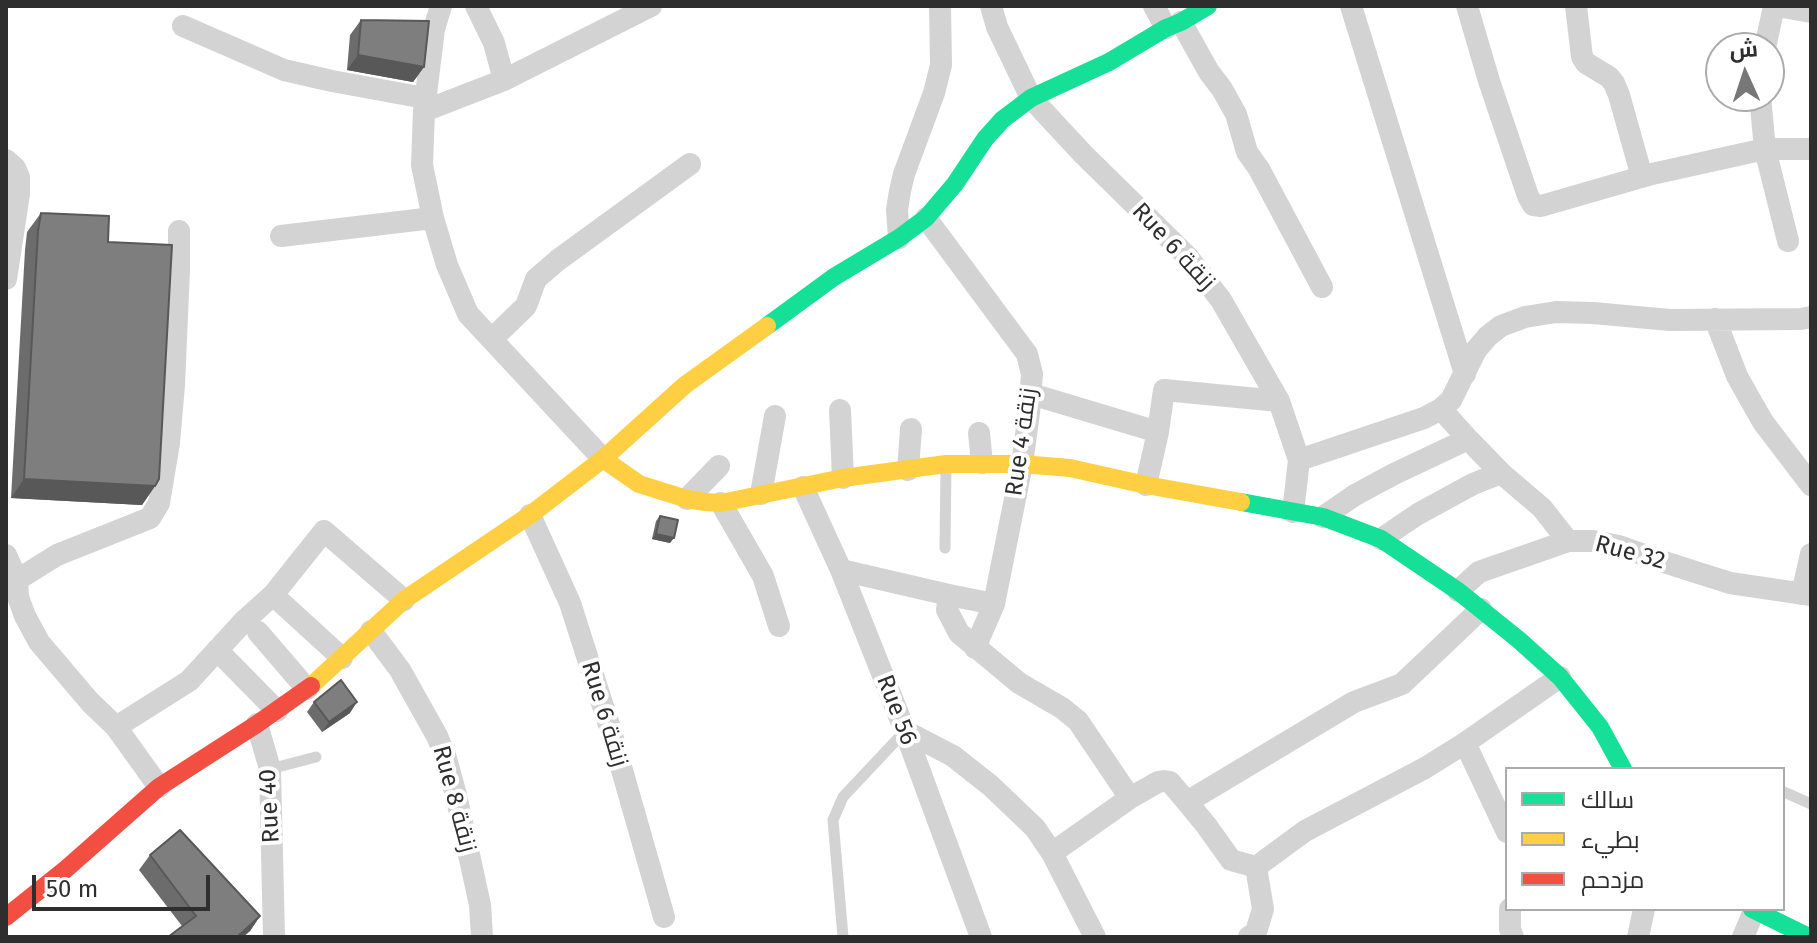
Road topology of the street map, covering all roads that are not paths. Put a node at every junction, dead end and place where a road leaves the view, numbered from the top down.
1 (441, 6) edge
2 (476, 6) edge
3 (940, 6) edge
4 (991, 6) edge
5 (1154, 6) edge
6 (1208, 6) edge
7 (1351, 6) edge
8 (1467, 6) edge
9 (1576, 6) edge
10 (1776, 6) edge
11 (641, 8) edge
12 (1811, 12) edge
13 (1173, 25) junction
14 (183, 26) dead end
15 (1769, 32) edge
16 (504, 80) junction
17 (1031, 98) junction
18 (425, 105) junction
19 (1762, 112) edge
20 (1765, 149) junction
21 (1811, 149) edge
22 (6, 160) edge
23 (690, 164) dead end
24 (1642, 177) junction
25 (433, 218) junction
26 (926, 218) junction
27 (179, 231) dead end
28 (281, 236) dead end
29 (899, 238) junction
30 (1788, 241) dead end
31 (6, 279) edge
32 (1322, 287) dead end
33 (1811, 317) edge
34 (1715, 319) junction
35 (492, 339) junction
36 (1465, 374) junction
37 (1031, 394) junction
38 (1279, 401) junction
39 (1441, 409) junction
40 (840, 410) dead end
41 (775, 416) dead end
42 (911, 429) dead end
43 (1158, 432) junction
44 (979, 433) dead end
45 (1468, 439) junction
46 (603, 459) junction
47 (1299, 460) junction
48 (982, 463) junction
49 (946, 464) junction
50 (1022, 464) junction
51 (719, 466) dead end
52 (908, 470) junction
53 (1501, 473) junction
54 (843, 478) junction
55 (1146, 485) junction
56 (1811, 485) edge
57 (803, 487) junction
58 (761, 494) junction
59 (687, 499) junction
60 (721, 503) junction
61 (1293, 512) junction
62 (530, 515) junction
63 (1323, 517) junction
64 (1381, 539) junction
65 (1568, 541) junction
66 (945, 548) dead end
67 (1811, 554) edge
68 (6, 555) edge
69 (841, 570) junction
70 (17, 580) junction
71 (1458, 591) junction
72 (1806, 594) edge
73 (273, 595) junction
74 (949, 595) junction
75 (404, 600) junction
76 (994, 604) junction
77 (1481, 609) junction
78 (779, 626) dead end
79 (371, 631) junction
80 (258, 632) dead end
81 (975, 648) junction
82 (217, 650) junction
83 (342, 658) junction
84 (1560, 677) junction
85 (307, 689) junction
86 (277, 711) junction
87 (257, 724) junction
88 (116, 727) junction
89 (905, 731) junction
90 (1465, 743) junction
91 (316, 757) dead end
92 (1622, 767) edge
93 (270, 769) junction
94 (159, 787) junction
95 (1785, 792) edge
96 (1130, 798) junction
97 (1187, 802) junction
98 (1811, 804) edge
99 (1505, 828) edge
100 (1052, 853) junction
101 (1256, 867) junction
102 (1510, 911) edge
103 (1644, 911) edge
104 (1753, 911) edge
105 (1755, 911) edge
106 (6, 917) edge
107 (664, 917) dead end
108 (274, 937) edge
109 (482, 937) edge
110 (843, 937) edge
111 (981, 937) edge
112 (1095, 937) edge
113 (1249, 937) edge
114 (1513, 937) edge
115 (1638, 937) edge
116 (1743, 937) edge
117 (1809, 937) edge

1 - 18 street
2 - 16 street
3 - 29 street
4 - 17 street, Rue 6 زنقة
5 - 13 street
6 - 13 street
7 - 36 street
8 - 24 street
9 - 24 street
10 - 12 street
10 - 15 street
11 - 16 street
13 - 17 street
13 - 32 street
14 - 18 street
16 - 18 street
17 - 26 street
17 - 38 street, Rue 6 زنقة
18 - 25 street
19 - 20 street
20 - 21 street
20 - 24 street
20 - 30 street
22 - 31 street
23 - 35 street
25 - 28 street
25 - 35 street
26 - 29 street
26 - 37 street, Rue 4 زنقة
27 - 70 street
29 - 46 street
33 - 34 street
34 - 36 street
34 - 56 street
35 - 46 street
36 - 39 street
37 - 43 street
37 - 50 street, Rue 4 زنقة
38 - 43 street
38 - 47 street, Rue 6 زنقة
39 - 45 street
39 - 47 street
40 - 54 street
41 - 58 street
42 - 52 street
43 - 55 street
44 - 48 street
45 - 53 street
45 - 63 street
46 - 59 street
46 - 62 street
47 - 61 street, Rue 6 زنقة
48 - 49 street
48 - 50 street
49 - 52 street
49 - 66 lane
50 - 55 street
50 - 76 street, Rue 4 زنقة
51 - 59 street
52 - 54 street
53 - 64 street
53 - 65 street
54 - 57 street
55 - 61 street
57 - 58 street
57 - 69 street, Rue 56
58 - 60 street
59 - 60 street
60 - 78 street
61 - 63 street
62 - 75 street
62 - 107 street, Rue 6 زنقة
63 - 64 street
64 - 71 street
65 - 71 street, Rue 32
65 - 72 street, Rue 32
67 - 72 street
68 - 70 street
69 - 74 street
69 - 89 street, Rue 56
70 - 88 street
71 - 77 street
73 - 75 street
73 - 82 street
73 - 83 street
74 - 76 street
74 - 81 street
75 - 79 street
76 - 81 street, Rue 4 زنقة
77 - 84 street
77 - 97 street
79 - 83 street
79 - 109 street, Rue 8 زنقة
80 - 85 street
81 - 96 street
82 - 86 street
82 - 88 street
83 - 85 street
84 - 90 street
84 - 92 street
85 - 86 street
86 - 87 street
87 - 93 street, Rue 40
87 - 94 street
88 - 94 street
89 - 100 street
89 - 110 lane
89 - 111 street, Rue 56
90 - 99 street
90 - 101 street
91 - 93 lane
93 - 108 street, Rue 40
94 - 106 street
95 - 98 lane
96 - 97 street
96 - 100 street
97 - 101 street
100 - 112 street
101 - 113 street
102 - 114 street
103 - 115 street
104 - 116 street
105 - 117 street

